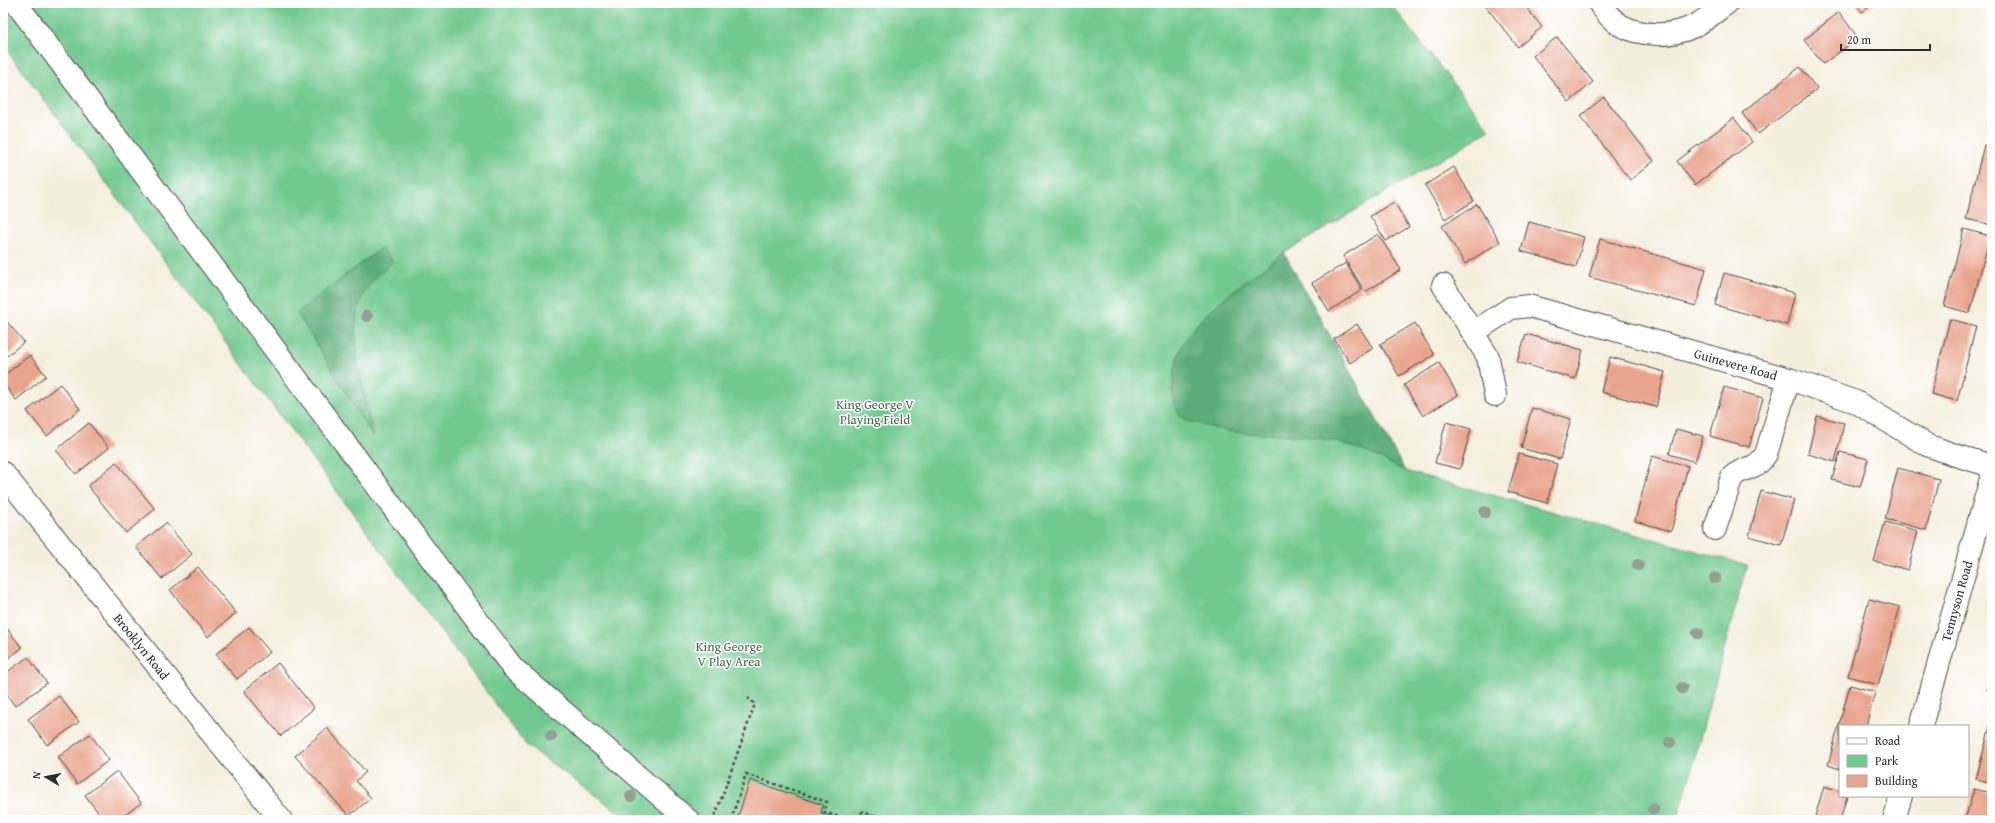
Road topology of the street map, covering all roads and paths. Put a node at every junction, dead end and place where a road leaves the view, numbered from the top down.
1 (16, 3) edge
2 (1599, 3) edge
3 (1727, 3) edge
4 (1444, 285) dead end
5 (1474, 332) junction
6 (1789, 379) junction
7 (1495, 394) dead end
8 (1992, 466) edge
9 (3, 473) edge
10 (1992, 475) edge
11 (1715, 529) dead end
12 (748, 698) dead end
13 (1921, 725) edge
14 (1901, 797) edge
15 (281, 820) edge
16 (688, 820) edge
17 (713, 820) edge
18 (731, 820) edge
19 (847, 820) edge
20 (860, 820) edge
21 (885, 820) edge
22 (1894, 820) edge

1 - 16 street
2 - 3 street
4 - 5 street
5 - 6 street, Guinevere Road
5 - 7 street
6 - 8 street, Guinevere Road
6 - 11 street
9 - 15 street, Brooklyn Road
10 - 13 street, Tennyson Road
12 - 17 path
14 - 22 street
18 - 19 path
20 - 21 path

